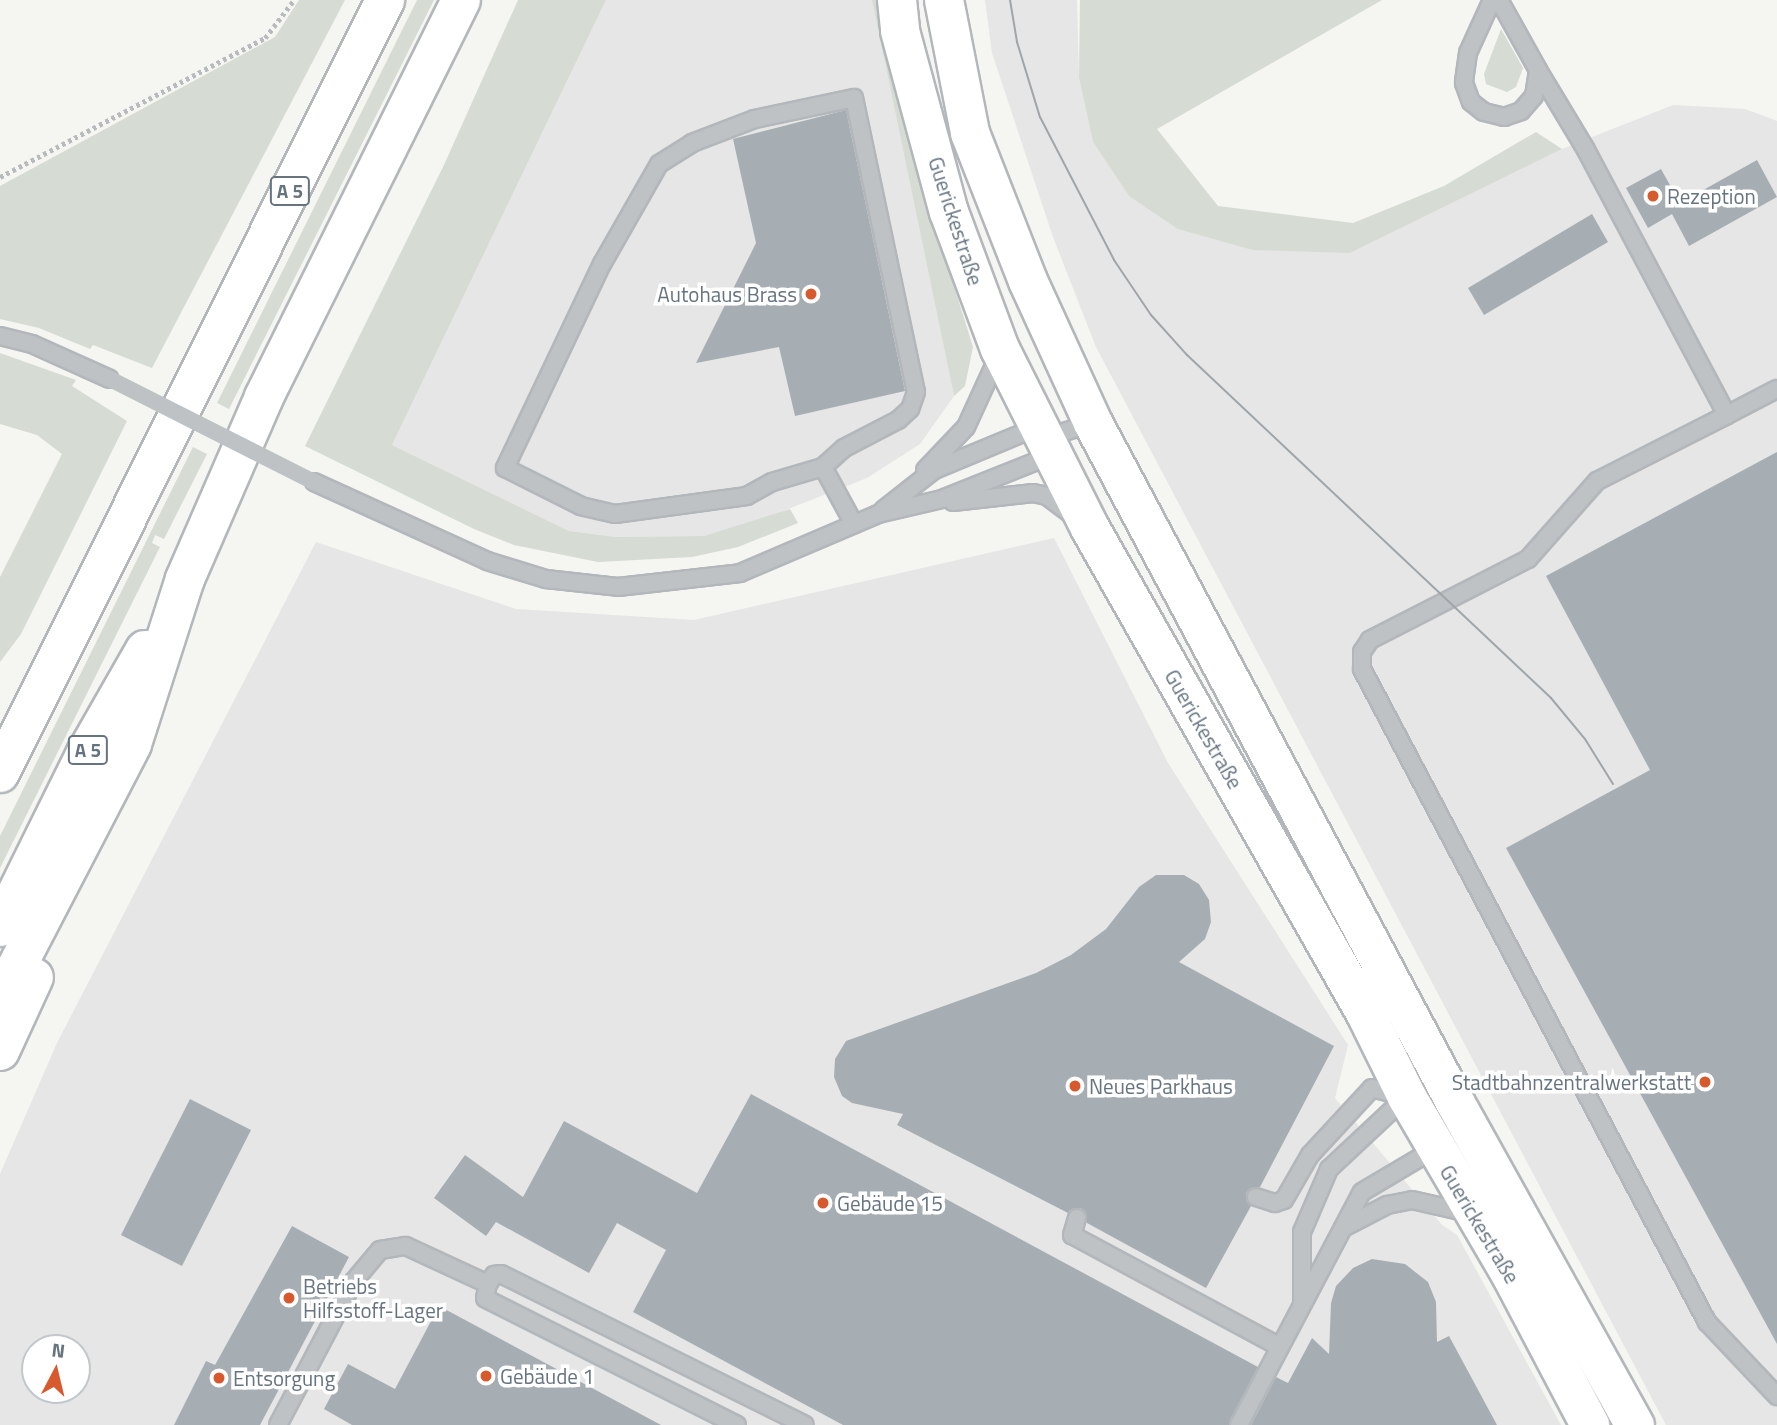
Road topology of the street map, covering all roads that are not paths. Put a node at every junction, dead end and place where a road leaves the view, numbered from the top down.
1 (385, 0) edge
2 (461, 0) edge
3 (897, 0) edge
4 (944, 0) edge
5 (1492, 0) edge
6 (1499, 0) edge
7 (1538, 70) junction
8 (0, 336) edge
9 (1000, 349) junction
10 (1777, 388) edge
11 (1727, 415) junction
12 (1093, 423) junction
13 (1044, 438) junction
14 (823, 467) junction
15 (878, 513) junction
16 (854, 524) junction
17 (1090, 528) junction
18 (185, 579) junction
19 (132, 744) junction
20 (2, 767) edge
21 (0, 927) edge
22 (0, 999) edge
23 (0, 1051) edge
24 (1407, 1097) junction
25 (1455, 1102) junction
26 (1436, 1150) junction
27 (1256, 1197) dead end
28 (1475, 1216) junction
29 (1077, 1217) dead end
30 (1343, 1228) junction
31 (488, 1284) junction
32 (1302, 1304) junction
33 (1280, 1347) junction
34 (1777, 1396) edge
35 (278, 1425) edge
36 (737, 1425) edge
37 (805, 1425) edge
38 (1239, 1425) edge
39 (1590, 1425) edge
40 (1635, 1425) edge

1 - 20 main road, A 5
2 - 18 main road, A 5
3 - 9 main road, Guerickestraße
4 - 12 main road, Guerickestraße
5 - 7 lane
6 - 7 lane
7 - 11 lane
8 - 16 lane, bridge
9 - 13 main road, Guerickestraße
9 - 15 lane
10 - 11 lane
11 - 34 lane
12 - 13 lane
12 - 25 main road, Guerickestraße
13 - 15 lane
13 - 15 lane
13 - 17 main road, Guerickestraße
14 - 14 lane
14 - 16 lane
15 - 16 lane
15 - 17 lane
17 - 24 main road, Guerickestraße
18 - 19 main road
18 - 21 main road, A 5
19 - 22 main road
19 - 23 main road
24 - 25 lane
24 - 26 main road, Guerickestraße
24 - 27 lane
24 - 32 lane
25 - 26 lane
25 - 40 main road, Guerickestraße
26 - 28 main road, Guerickestraße
26 - 30 lane
28 - 30 lane
28 - 39 main road, Guerickestraße
29 - 33 lane
30 - 32 lane
31 - 35 lane
31 - 36 lane
31 - 37 lane
32 - 33 lane
33 - 38 lane

